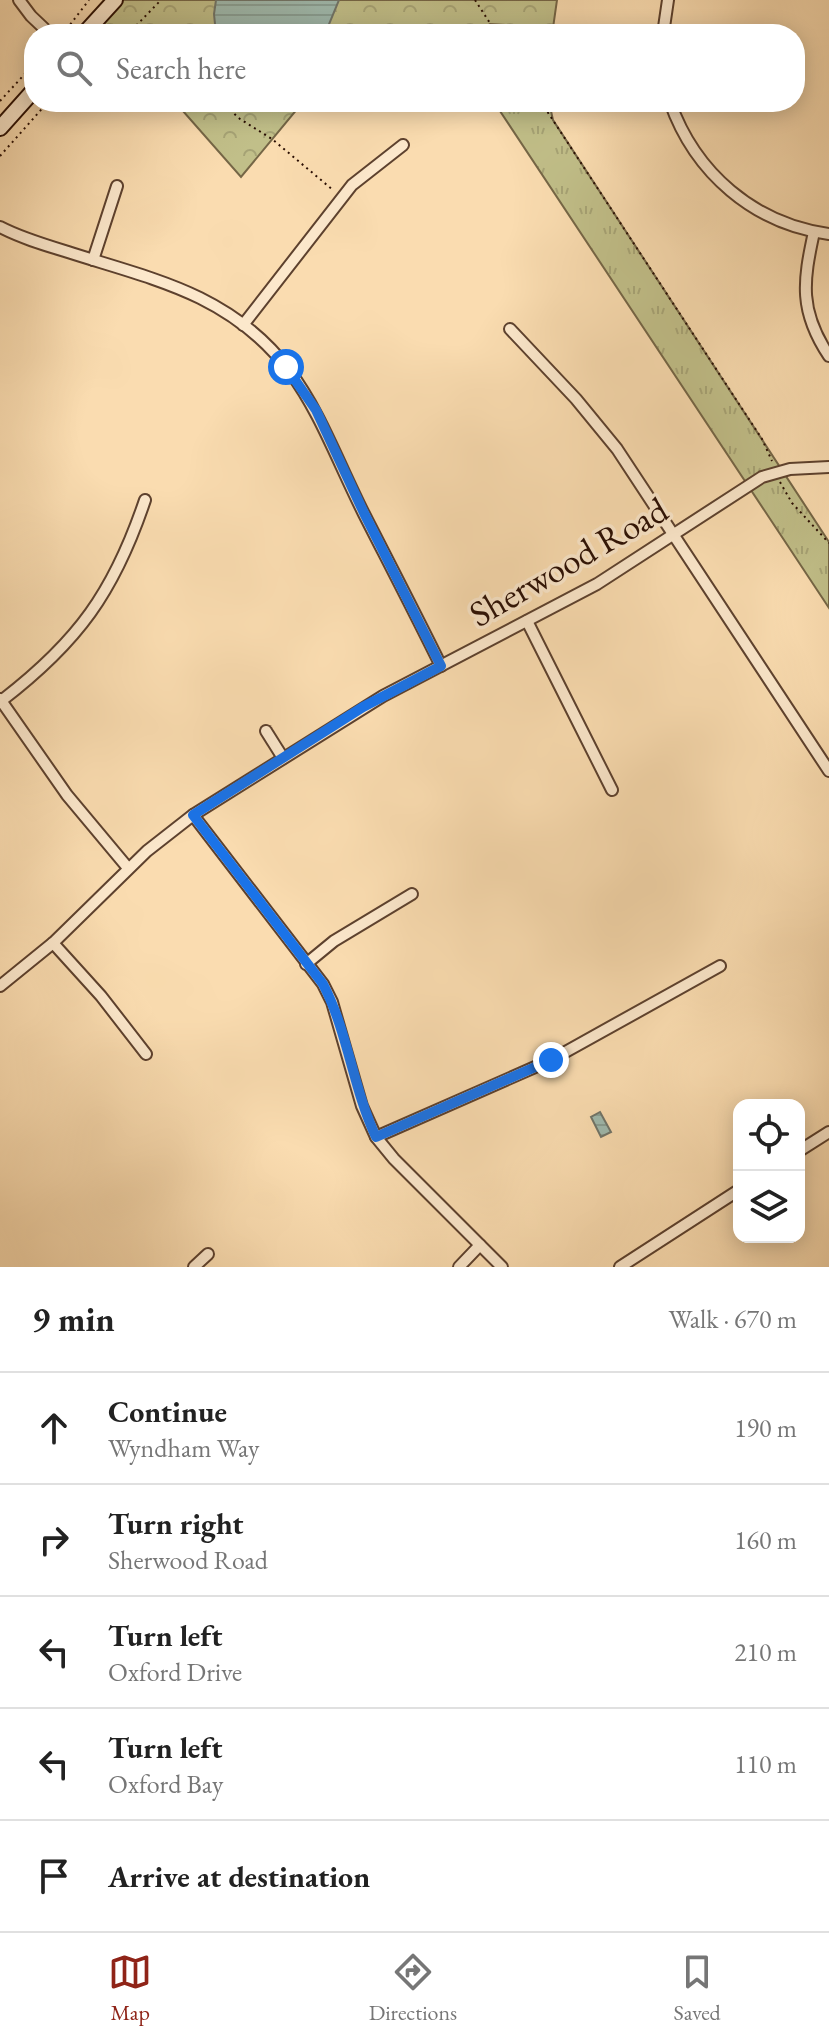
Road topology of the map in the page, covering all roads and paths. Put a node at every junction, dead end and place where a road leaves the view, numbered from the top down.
1 (19, 0) edge
2 (89, 0) edge
3 (115, 0) edge
4 (161, 0) edge
5 (475, 0) edge
6 (668, 0) edge
7 (39, 24) edge
8 (71, 24) edge
9 (93, 24) edge
10 (138, 24) edge
11 (491, 24) edge
12 (664, 24) edge
13 (24, 75) edge
14 (0, 101) edge
15 (24, 101) edge
16 (39, 112) edge
17 (232, 112) edge
18 (548, 112) edge
19 (674, 112) edge
20 (0, 128) edge
21 (403, 145) dead end
22 (0, 156) edge
23 (117, 186) dead end
24 (341, 197) junction
25 (0, 227) edge
26 (814, 232) junction
27 (829, 234) edge
28 (93, 260) junction
29 (243, 325) junction
30 (510, 329) dead end
31 (829, 356) edge
32 (829, 467) edge
33 (776, 471) junction
34 (145, 500) dead end
35 (674, 533) junction
36 (829, 543) edge
37 (527, 621) junction
38 (441, 666) junction
39 (1, 700) edge
40 (266, 731) dead end
41 (283, 758) junction
42 (829, 771) edge
43 (612, 790) dead end
44 (193, 815) junction
45 (128, 868) junction
46 (412, 894) dead end
47 (53, 943) junction
48 (306, 964) junction
49 (720, 966) dead end
50 (0, 986) edge
51 (146, 1054) dead end
52 (829, 1132) edge
53 (376, 1137) junction
54 (805, 1147) edge
55 (733, 1194) edge
56 (480, 1245) junction
57 (208, 1254) dead end
58 (194, 1267) edge
59 (459, 1267) edge
60 (502, 1267) edge
61 (620, 1267) edge

1 - 7 street
2 - 8 path
3 - 9 street
4 - 10 path
5 - 11 path
6 - 12 street
13 - 14 path
15 - 20 street
16 - 22 path
17 - 24 path
18 - 33 path
19 - 26 street
21 - 24 street
23 - 28 street
24 - 29 street
25 - 28 street
26 - 27 street
26 - 31 street
28 - 29 street
29 - 38 street
30 - 35 street
32 - 33 street, Sherwood Road
33 - 35 street, Sherwood Road
33 - 36 path
34 - 39 street
35 - 37 street, Sherwood Road
35 - 42 street
37 - 38 street, Sherwood Road
37 - 43 street
38 - 41 street, Sherwood Road
39 - 45 street
40 - 41 street
41 - 44 street, Sherwood Road
44 - 45 street, Sherwood Road
44 - 48 street
45 - 47 street, Sherwood Road
46 - 48 street
47 - 50 street, Sherwood Road
47 - 51 street
48 - 53 street
49 - 53 street
52 - 54 street
53 - 56 street
55 - 61 street
56 - 59 street
56 - 60 street
57 - 58 street

